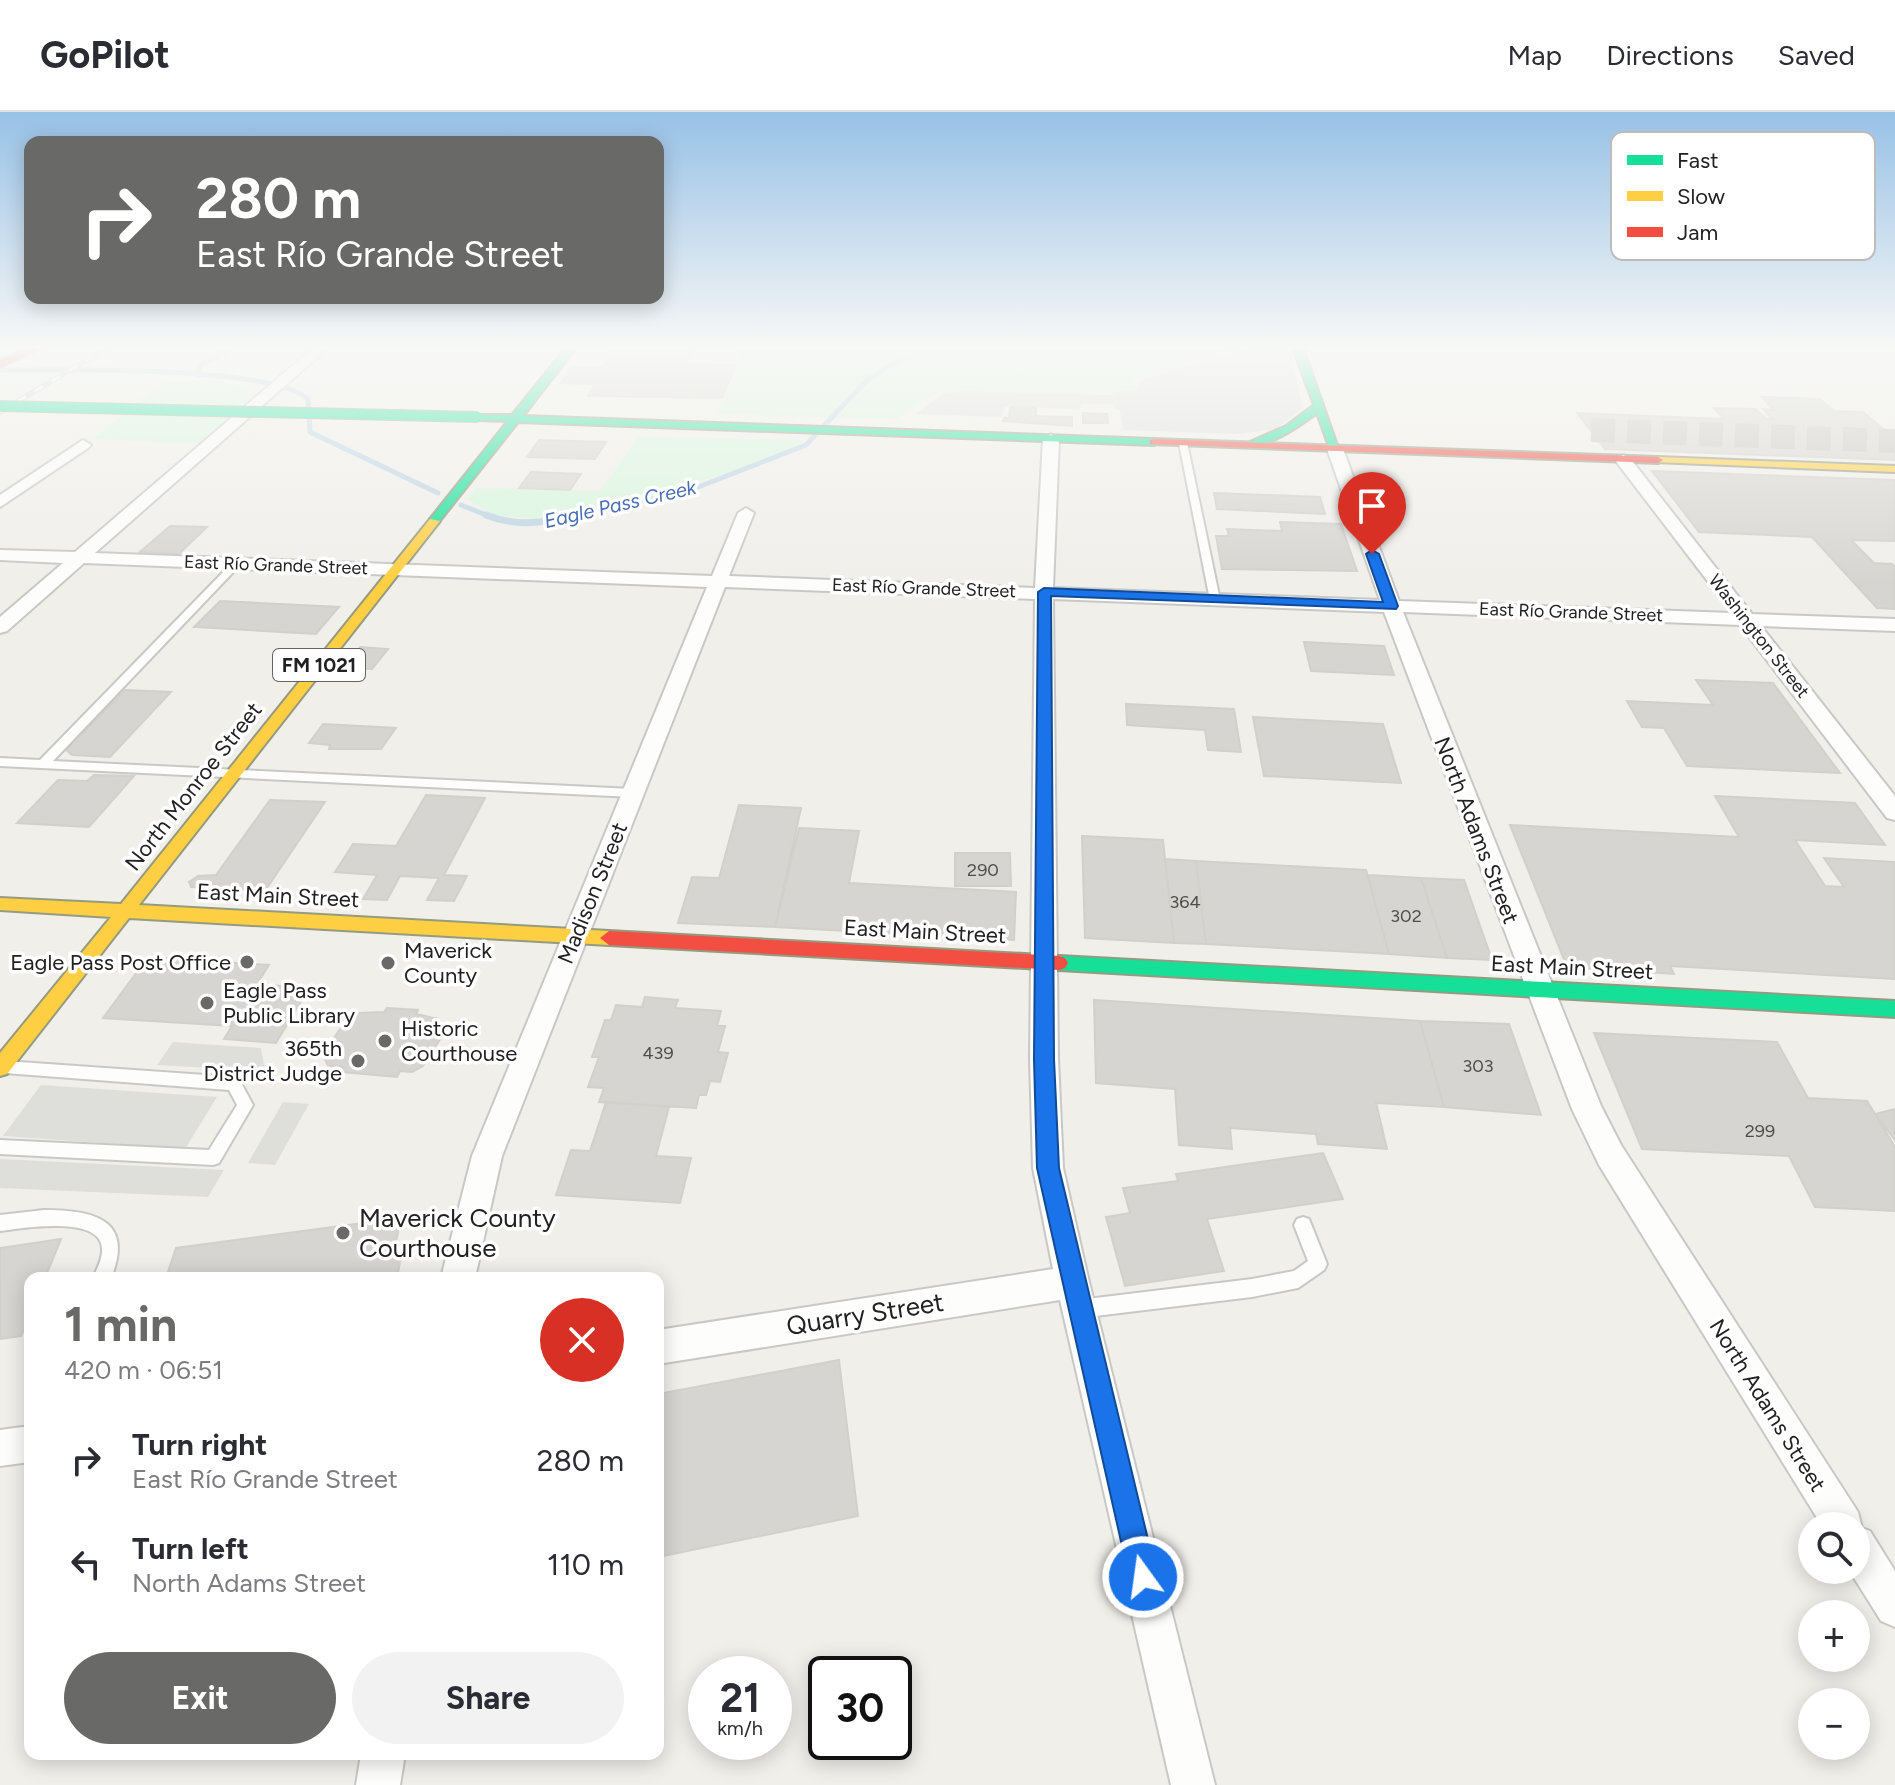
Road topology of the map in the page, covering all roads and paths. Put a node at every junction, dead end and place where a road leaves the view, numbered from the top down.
1 (233, 426) edge
2 (506, 426) edge
3 (708, 426) edge
4 (1295, 426) edge
5 (1326, 426) edge
6 (1563, 437) dead end
7 (1051, 439) junction
8 (1183, 443) junction
9 (83, 445) dead end
10 (1240, 445) junction
11 (1335, 449) junction
12 (1498, 455) junction
13 (1623, 460) junction
14 (1895, 469) edge
15 (0, 502) edge
16 (746, 513) dead end
17 (0, 555) edge
18 (81, 559) junction
19 (236, 564) junction
20 (395, 569) junction
21 (717, 580) junction
22 (1044, 592) junction
23 (1215, 600) junction
24 (1391, 606) junction
25 (1746, 619) junction
26 (1895, 625) edge
27 (0, 627) edge
28 (0, 762) edge
29 (43, 764) junction
30 (233, 774) junction
31 (633, 793) junction
32 (1895, 812) edge
33 (0, 904) edge
34 (125, 911) junction
35 (574, 935) junction
36 (1046, 962) junction
37 (1538, 989) junction
38 (1895, 1009) edge
39 (0, 1068) edge
40 (0, 1147) edge
41 (0, 1223) edge
42 (1303, 1225) dead end
43 (104, 1272) edge
44 (459, 1272) edge
45 (1075, 1296) junction
46 (664, 1346) edge
47 (24, 1445) edge
48 (0, 1448) edge
49 (1835, 1512) edge
50 (1870, 1567) edge
51 (1895, 1607) edge
52 (382, 1760) edge
53 (378, 1785) edge
54 (1193, 1785) edge

1 - 18 street
2 - 20 main road, North Monroe Street / FM 1021
3 - 7 main road
4 - 10 main road
5 - 11 main road
6 - 12 main road
7 - 8 main road
7 - 22 street
8 - 10 main road
8 - 23 lane
9 - 15 street
10 - 11 main road
11 - 12 main road
11 - 24 street, North Adams Street
12 - 13 main road
13 - 14 main road
13 - 25 street, Washington Street
16 - 21 street, Madison Street
17 - 18 street, East Río Grande Street
18 - 19 street, East Río Grande Street
18 - 27 street
19 - 20 street, East Río Grande Street
19 - 29 lane
20 - 21 street, East Río Grande Street
20 - 30 main road, North Monroe Street / FM 1021
21 - 22 street, East Río Grande Street
21 - 31 street, Madison Street
22 - 23 street, East Río Grande Street
22 - 36 street
23 - 24 street, East Río Grande Street
24 - 25 street, East Río Grande Street
24 - 37 street, North Adams Street
25 - 26 street, East Río Grande Street
25 - 32 street, Washington Street
28 - 29 lane
29 - 30 lane
30 - 31 lane
30 - 34 main road, North Monroe Street / FM 1021
31 - 35 street, Madison Street
33 - 34 main road, East Main Street
34 - 35 main road, East Main Street
34 - 39 main road, North Monroe Street
35 - 36 main road, East Main Street
35 - 44 street, Madison Street
36 - 37 main road, East Main Street
36 - 45 street
37 - 38 main road, East Main Street
37 - 49 street, North Adams Street
39 - 40 lane
41 - 43 lane
42 - 45 lane
45 - 46 street, Quarry Street
45 - 54 street
47 - 48 street
50 - 51 street
52 - 53 street

